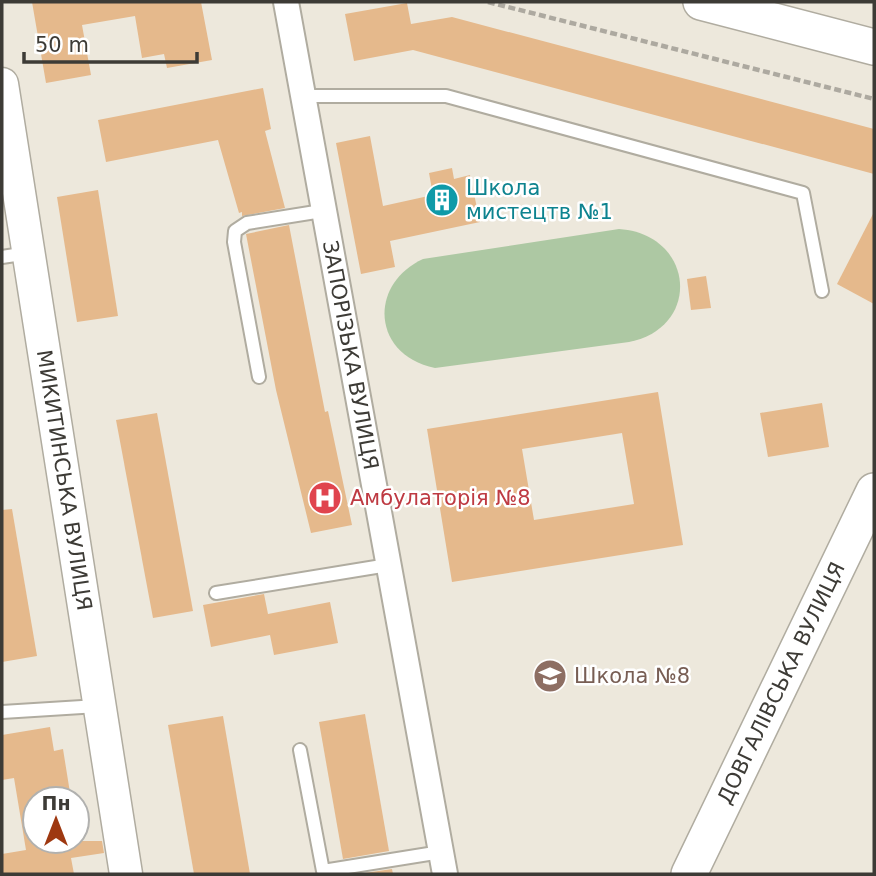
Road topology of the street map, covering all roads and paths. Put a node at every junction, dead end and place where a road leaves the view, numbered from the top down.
1 (286, 2) edge
2 (488, 2) edge
3 (701, 2) edge
4 (874, 47) edge
5 (2, 84) edge
6 (303, 96) junction
7 (874, 99) edge
8 (322, 211) junction
9 (15, 255) edge
10 (822, 291) dead end
11 (259, 377) dead end
12 (874, 491) edge
13 (388, 565) junction
14 (216, 593) dead end
15 (98, 706) junction
16 (2, 712) edge
17 (300, 750) dead end
18 (442, 863) edge
19 (126, 874) edge
20 (689, 874) edge

1 - 6 street, ЗАПОРІЗЬКА ВУЛИЦЯ
2 - 7 path
3 - 4 main road
5 - 9 street, МИКИТИНСЬКА ВУЛИЦЯ
6 - 8 street, ЗАПОРІЗЬКА ВУЛИЦЯ
6 - 10 lane
8 - 11 lane
8 - 13 street, ЗАПОРІЗЬКА ВУЛИЦЯ
9 - 15 street, МИКИТИНСЬКА ВУЛИЦЯ
12 - 20 main road, ДОВГАЛІВСЬКА ВУЛИЦЯ
13 - 14 lane
13 - 18 street, ЗАПОРІЗЬКА ВУЛИЦЯ
15 - 16 lane
15 - 19 street, МИКИТИНСЬКА ВУЛИЦЯ
17 - 18 lane

